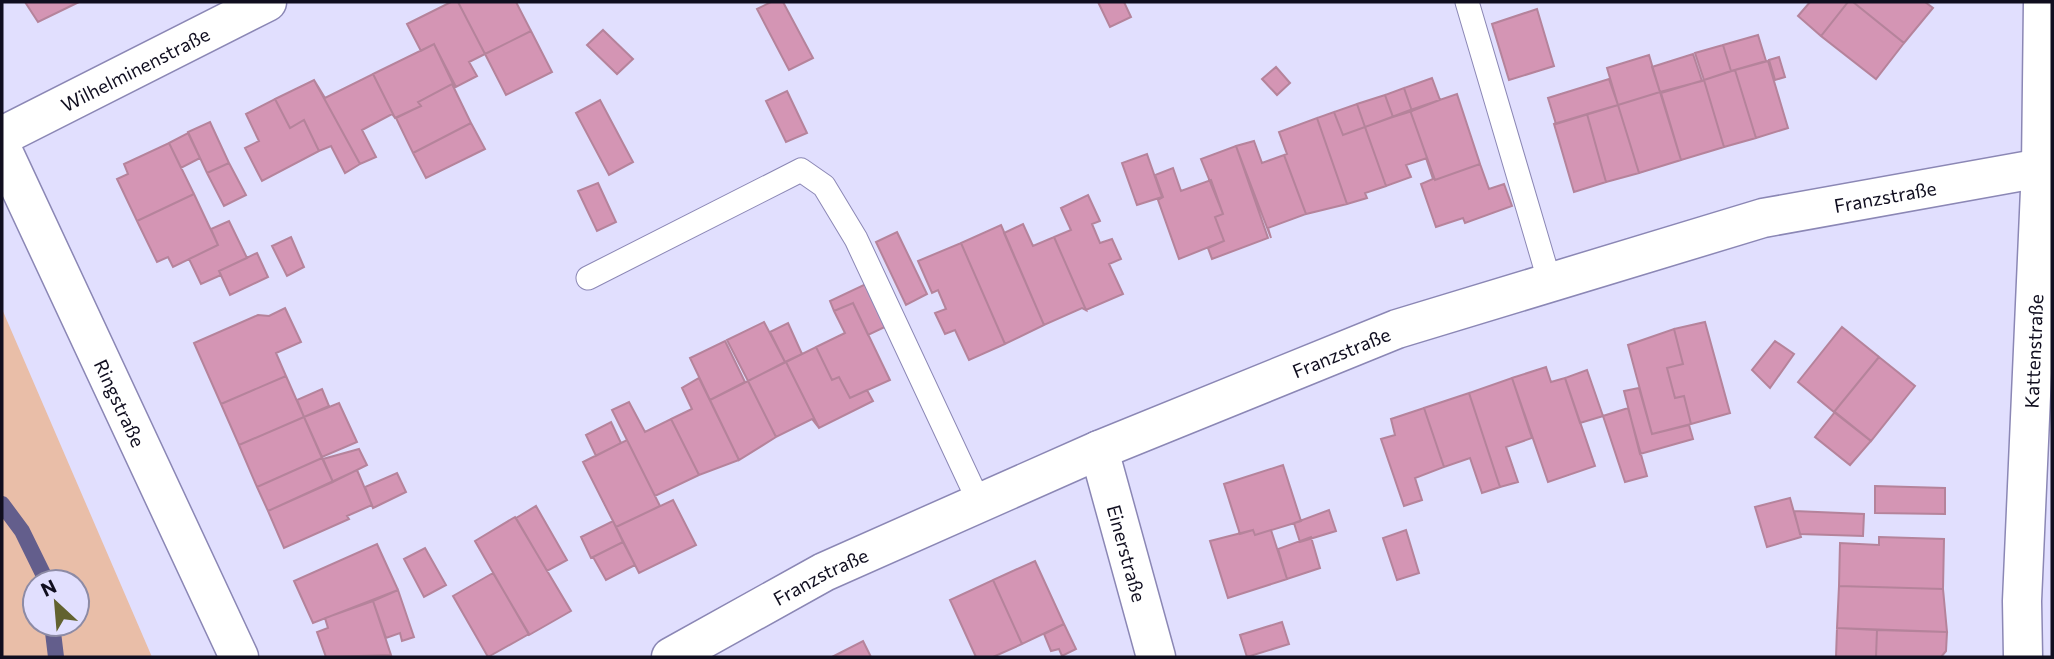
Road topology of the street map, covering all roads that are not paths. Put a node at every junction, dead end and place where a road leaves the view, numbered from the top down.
1 (267, 2) edge
2 (1466, 2) edge
3 (2043, 2) edge
4 (2, 136) edge
5 (2, 149) edge
6 (2046, 166) edge
7 (588, 278) dead end
8 (1550, 283) junction
9 (1099, 450) junction
10 (979, 502) junction
11 (2037, 600) edge
12 (239, 657) edge
13 (671, 657) edge
14 (1156, 657) edge
15 (2023, 657) edge

1 - 4 street, Wilhelminenstraße
2 - 8 lane
3 - 6 street, Kattenstraße
5 - 12 street, Ringstraße
6 - 8 street, Franzstraße
6 - 11 street, Kattenstraße
7 - 10 lane
8 - 9 street, Franzstraße
9 - 10 street, Franzstraße
9 - 14 street, Einerstraße
10 - 13 street, Franzstraße
11 - 15 street, Kattenstraße

